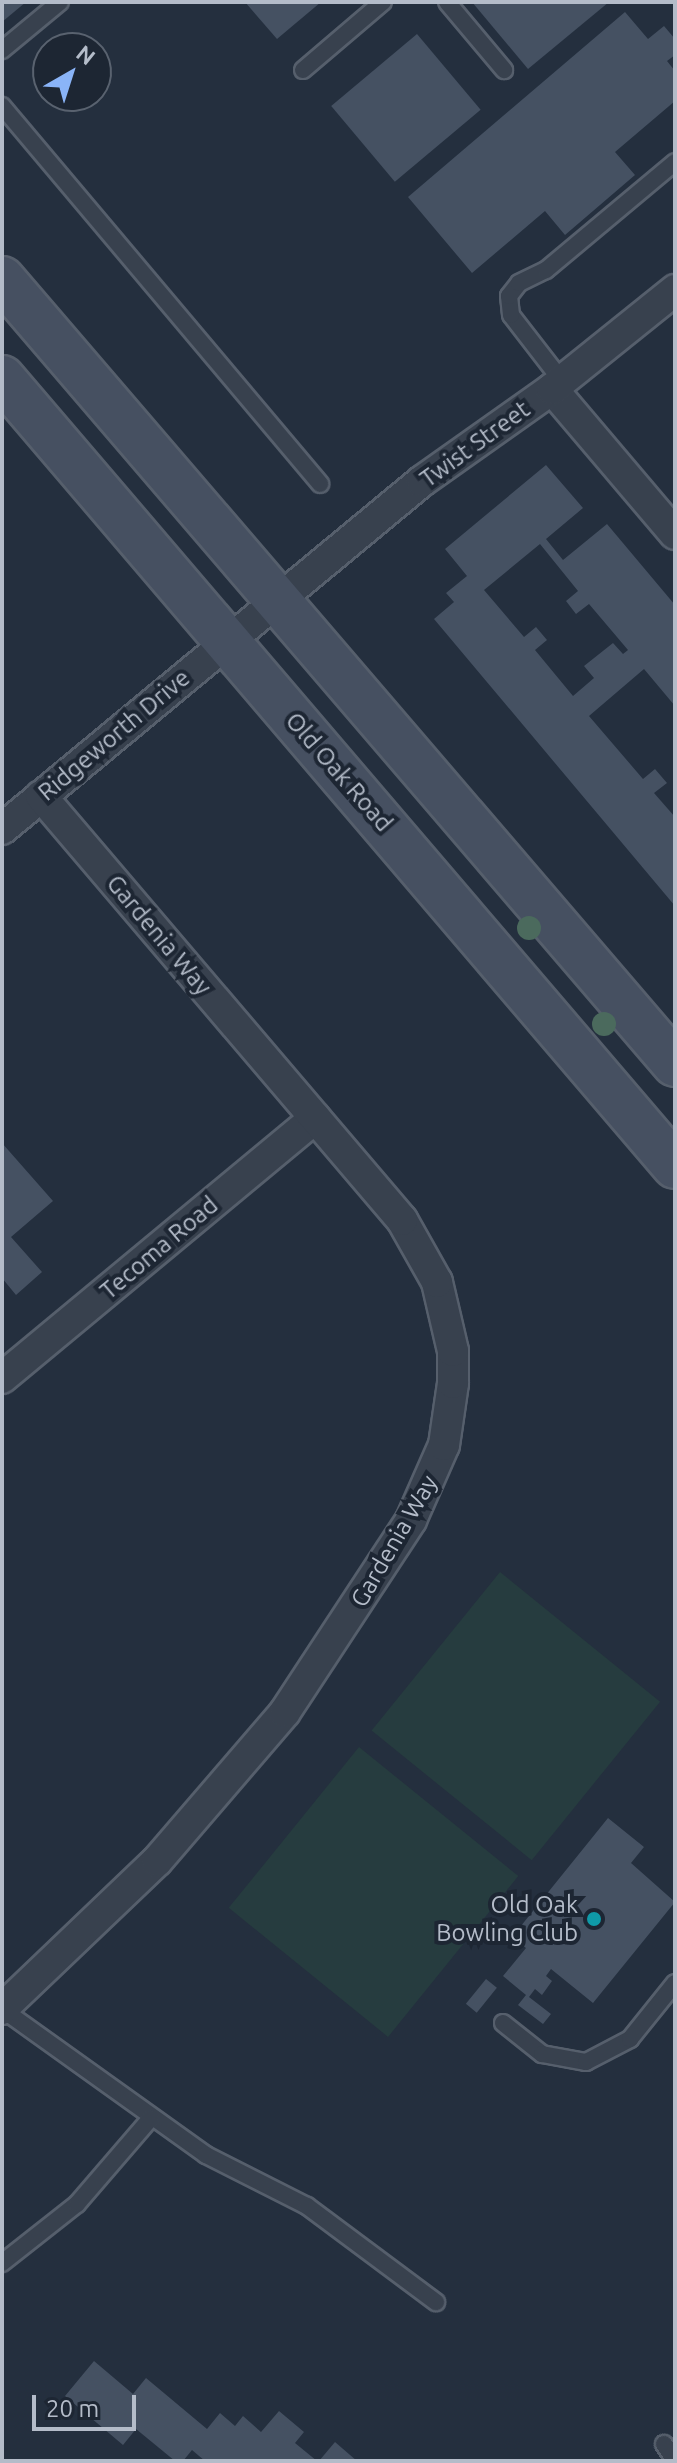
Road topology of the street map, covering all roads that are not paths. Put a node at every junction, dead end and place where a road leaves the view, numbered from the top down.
1 (60, 2) edge
2 (383, 2) edge
3 (447, 2) edge
4 (2, 50) edge
5 (303, 70) dead end
6 (504, 70) dead end
7 (2, 106) edge
8 (675, 162) edge
9 (2, 279) edge
10 (675, 290) edge
11 (2, 378) edge
12 (557, 385) junction
13 (320, 484) dead end
14 (675, 534) edge
15 (279, 601) junction
16 (226, 642) junction
17 (41, 796) junction
18 (2, 829) edge
19 (675, 1064) edge
20 (315, 1118) junction
21 (675, 1166) edge
22 (2, 1378) edge
23 (675, 1983) edge
24 (2, 2009) edge
25 (503, 2023) dead end
26 (151, 2118) junction
27 (2, 2263) edge
28 (436, 2302) dead end
29 (664, 2444) dead end
30 (675, 2461) edge

1 - 4 lane
2 - 5 lane
3 - 6 lane
7 - 13 lane
8 - 12 lane
9 - 15 main road
10 - 12 street, Twist Street
11 - 16 main road, Old Oak Road
12 - 14 street
12 - 15 street, Twist Street
15 - 16 street, Twist Street
15 - 19 main road
16 - 17 street, Ridgeworth Drive
16 - 21 main road, Old Oak Road
17 - 18 street, Ridgeworth Drive
17 - 20 street, Gardenia Way
20 - 22 street, Tecoma Road
20 - 24 street, Gardenia Way
23 - 25 lane
24 - 26 lane
26 - 27 lane
26 - 28 lane
29 - 30 lane

